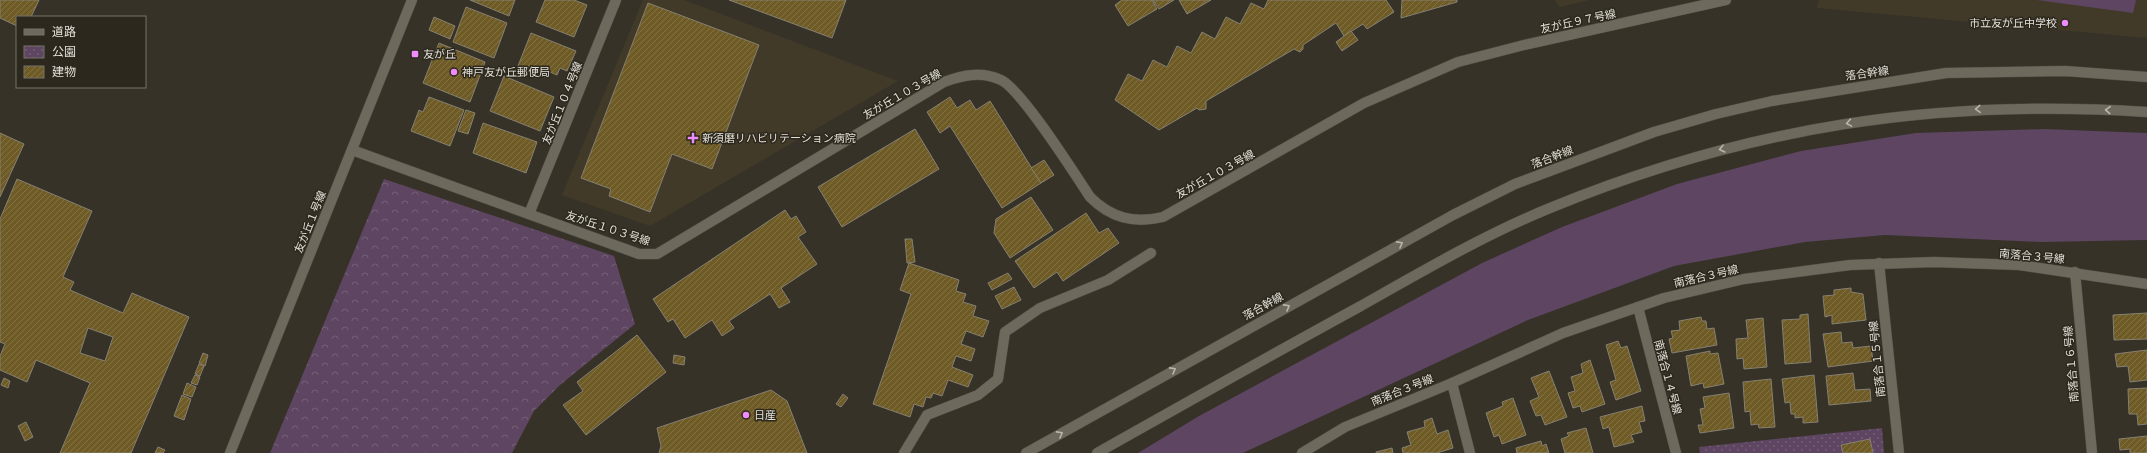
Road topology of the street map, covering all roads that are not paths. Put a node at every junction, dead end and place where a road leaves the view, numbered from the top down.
1 (412, 0) edge
2 (616, 0) edge
3 (1726, 0) edge
4 (1458, 62) joint
5 (2147, 77) edge
6 (2147, 112) edge
7 (352, 150) junction
8 (529, 214) junction
9 (1151, 253) dead end
10 (1879, 263) junction
11 (2075, 272) junction
12 (2147, 284) edge
13 (1638, 307) junction
14 (1452, 383) junction
15 (230, 453) edge
16 (904, 453) edge
17 (1026, 453) edge
18 (1097, 453) edge
19 (1302, 453) edge
20 (1470, 453) edge
21 (1676, 453) edge
22 (1899, 453) edge
23 (2092, 453) edge

1 - 7 street, 友が丘１号線
2 - 8 street, 友が丘１０４号線
3 - 4 street, 友が丘９７号線
4 - 8 street, 友が丘１０３号線
17 -> 5 street, 落合幹線
6 -> 18 street
7 - 8 street, 友が丘１０３号線
7 - 15 street, 友が丘１号線
9 - 16 street
10 - 11 street, 南落合３号線
10 - 13 street, 南落合３号線
10 - 22 street, 南落合１５号線
11 - 12 street, 南落合３号線
11 - 23 street, 南落合１６号線
13 - 14 street, 南落合３号線
13 - 21 street, 南落合１４号線
14 - 19 street, 南落合３号線
14 - 20 street

